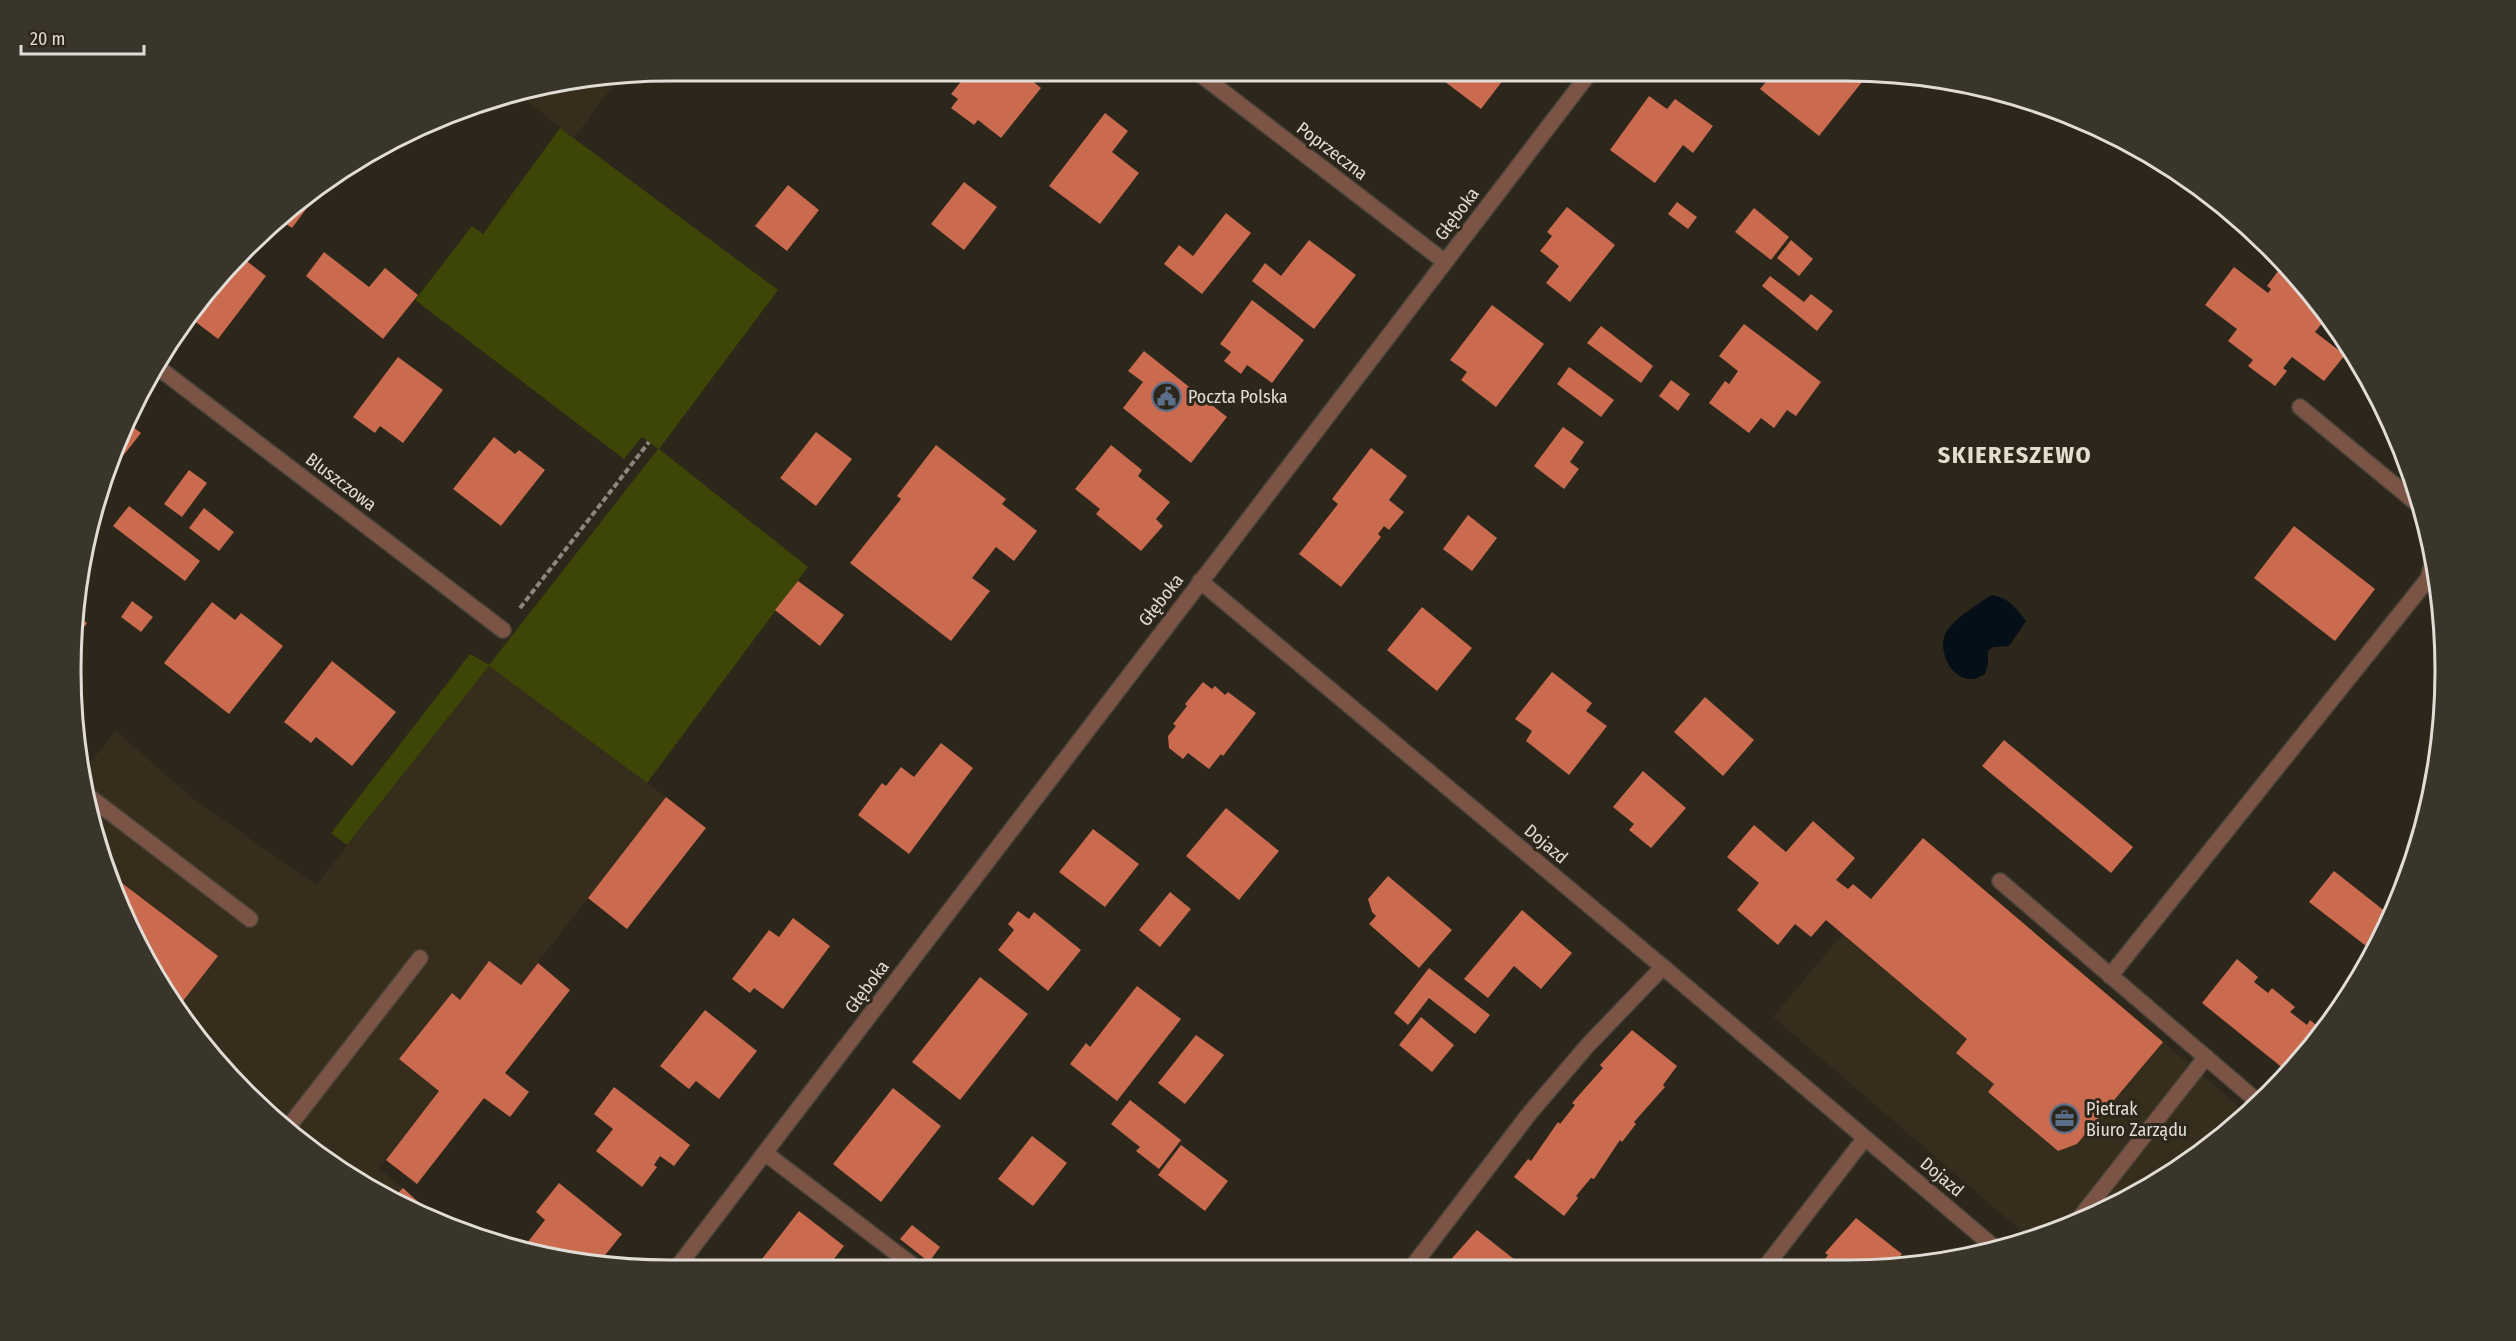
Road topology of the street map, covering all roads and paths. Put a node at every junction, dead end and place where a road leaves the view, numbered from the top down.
1 (1209, 81) edge
2 (1583, 81) edge
3 (1445, 262) junction
4 (163, 371) edge
5 (2300, 407) dead end
6 (650, 442) dead end
7 (2409, 497) edge
8 (2428, 579) edge
9 (1200, 581) junction
10 (503, 630) joint
11 (96, 802) edge
12 (2000, 881) dead end
13 (250, 919) dead end
14 (420, 958) dead end
15 (1663, 967) junction
16 (2110, 976) junction
17 (2206, 1057) junction
18 (2252, 1097) edge
19 (292, 1122) edge
20 (1865, 1138) junction
21 (765, 1153) junction
22 (2088, 1207) edge
23 (1989, 1242) edge
24 (683, 1260) edge
25 (905, 1260) edge
26 (1417, 1260) edge
27 (1771, 1260) edge

1 - 3 street, Poprzeczna
2 - 3 street, Głęboka
3 - 9 street, Głęboka
4 - 10 street, Bluszczowa
5 - 7 street
6 - 10 path
8 - 16 street
9 - 15 street, Dojazd
9 - 21 street, Głęboka
11 - 13 street
12 - 16 street
14 - 19 street
15 - 20 street, Dojazd
15 - 26 street
16 - 17 street
17 - 18 street
17 - 22 street
20 - 23 street, Dojazd
20 - 27 street
21 - 24 street, Głęboka
21 - 25 street

